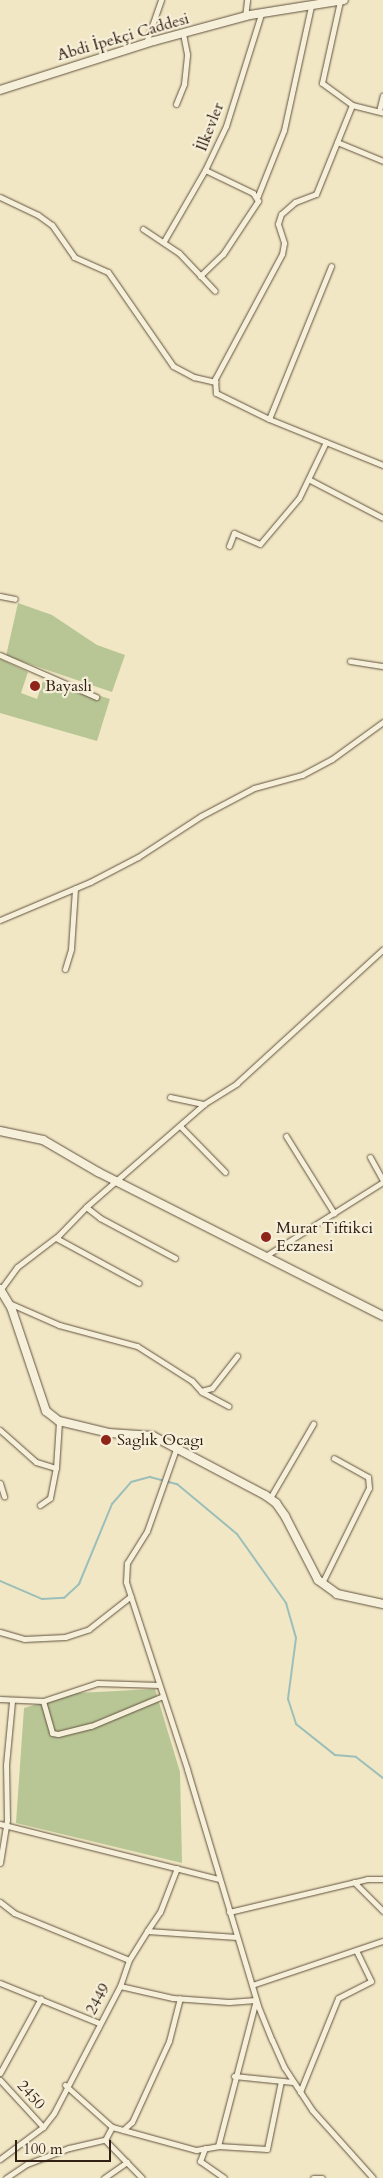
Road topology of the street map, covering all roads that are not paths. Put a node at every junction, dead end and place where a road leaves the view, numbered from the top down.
1 (161, 0) edge
2 (246, 0) edge
3 (344, 0) edge
4 (340, 1) edge
5 (324, 2) edge
6 (311, 6) junction
7 (261, 14) junction
8 (245, 17) junction
9 (183, 33) junction
10 (146, 43) junction
11 (0, 90) edge
12 (383, 95) edge
13 (176, 104) dead end
14 (352, 105) junction
15 (381, 112) edge
16 (337, 142) junction
17 (383, 161) edge
18 (205, 170) junction
19 (0, 197) edge
20 (257, 198) junction
21 (143, 230) dead end
22 (164, 241) junction
23 (331, 266) dead end
24 (200, 276) junction
25 (215, 291) dead end
26 (215, 382) junction
27 (269, 419) junction
28 (326, 442) junction
29 (383, 465) edge
30 (310, 480) junction
31 (383, 518) edge
32 (229, 546) dead end
33 (0, 596) edge
34 (15, 599) dead end
35 (0, 655) edge
36 (350, 661) dead end
37 (383, 666) edge
38 (96, 697) dead end
39 (383, 722) edge
40 (75, 888) junction
41 (0, 920) edge
42 (383, 949) edge
43 (65, 969) dead end
44 (170, 1097) dead end
45 (204, 1104) junction
46 (181, 1126) junction
47 (0, 1130) edge
48 (286, 1136) dead end
49 (370, 1157) dead end
50 (225, 1172) dead end
51 (118, 1181) junction
52 (383, 1181) edge
53 (86, 1207) junction
54 (334, 1213) junction
55 (56, 1238) junction
56 (267, 1254) junction
57 (175, 1258) dead end
58 (139, 1283) dead end
59 (0, 1289) edge
60 (9, 1303) junction
61 (383, 1316) edge
62 (237, 1356) dead end
63 (201, 1391) junction
64 (228, 1406) dead end
65 (59, 1421) junction
66 (313, 1424) dead end
67 (0, 1430) edge
68 (176, 1449) junction
69 (334, 1458) dead end
70 (56, 1468) junction
71 (0, 1483) edge
72 (4, 1496) dead end
73 (270, 1498) junction
74 (40, 1505) dead end
75 (322, 1583) junction
76 (131, 1596) junction
77 (383, 1604) edge
78 (0, 1632) edge
79 (159, 1684) junction
80 (163, 1696) junction
81 (0, 1699) edge
82 (12, 1701) junction
83 (43, 1701) junction
84 (3, 1764) edge
85 (0, 1824) edge
86 (6, 1826) junction
87 (0, 1863) edge
88 (177, 1868) junction
89 (219, 1879) junction
90 (383, 1879) edge
91 (354, 1882) junction
92 (0, 1902) edge
93 (383, 1911) edge
94 (229, 1912) junction
95 (147, 1931) junction
96 (237, 1937) junction
97 (383, 1941) edge
98 (356, 1950) junction
99 (130, 1960) junction
100 (0, 1983) edge
101 (252, 1985) junction
102 (120, 1986) junction
103 (41, 1998) junction
104 (180, 1998) junction
105 (256, 2000) junction
106 (99, 2023) junction
107 (0, 2073) edge
108 (234, 2076) junction
109 (0, 2080) edge
110 (281, 2080) junction
111 (293, 2082) junction
112 (65, 2085) junction
113 (300, 2092) junction
114 (43, 2127) junction
115 (112, 2127) junction
116 (123, 2130) junction
117 (104, 2140) junction
118 (218, 2146) junction
119 (205, 2148) junction
120 (0, 2159) edge
121 (127, 2162) junction
122 (314, 2177) edge
123 (6, 2178) edge
124 (104, 2178) edge
125 (142, 2178) edge
126 (224, 2178) edge
127 (322, 2178) edge
128 (373, 2178) edge

1 - 10 street
2 - 8 street
3 - 4 street, Abdi İpekçi Caddesi
4 - 5 street, Abdi İpekçi Caddesi
4 - 14 street
5 - 6 street, Abdi İpekçi Caddesi
6 - 7 street, Abdi İpekçi Caddesi
6 - 20 street
7 - 8 street, Abdi İpekçi Caddesi
7 - 18 street, İlkevler
8 - 9 street, Abdi İpekçi Caddesi
9 - 10 street, Abdi İpekçi Caddesi
9 - 13 street
10 - 11 street, Abdi İpekçi Caddesi
12 - 15 street
14 - 15 street
14 - 16 street
16 - 17 street
16 - 26 street
18 - 20 street
18 - 22 street, İlkevler
19 - 26 street
20 - 24 street
21 - 22 street
22 - 24 street
23 - 27 street
24 - 25 street
26 - 27 street
27 - 28 street
28 - 29 street
28 - 30 street
30 - 31 street
30 - 32 street
33 - 34 street
35 - 38 street
36 - 37 street
39 - 40 street
40 - 41 street
40 - 43 street
42 - 45 street
44 - 45 street
45 - 46 street
46 - 50 street
46 - 51 street
47 - 51 street
48 - 54 street
49 - 52 street
51 - 53 street
51 - 56 street
52 - 54 street
53 - 55 street
53 - 57 street
54 - 56 street
55 - 58 street
55 - 59 street
56 - 61 street
59 - 60 street
60 - 63 street
60 - 65 street
62 - 63 street
63 - 64 street
65 - 68 street
65 - 70 street
66 - 73 street
67 - 70 street
68 - 73 street
68 - 76 street
69 - 75 street
70 - 74 street
71 - 72 street
73 - 75 street
75 - 77 street
76 - 78 street
76 - 79 street
79 - 80 street
79 - 83 street
80 - 83 street
80 - 89 street
81 - 82 street
82 - 83 street
82 - 84 street
84 - 86 street
85 - 86 street
86 - 87 street
86 - 88 street
88 - 89 street
88 - 95 street, 2449
89 - 94 street
90 - 91 street
91 - 93 street
91 - 94 street
92 - 99 street
94 - 96 street
95 - 96 street
95 - 99 street, 2449
96 - 101 street
97 - 98 street
98 - 101 street
98 - 113 street
99 - 102 street, 2449
100 - 103 street
101 - 105 street
102 - 104 street
102 - 106 street, 2449
103 - 106 street
103 - 107 street
104 - 105 street
104 - 116 street
105 - 108 street
105 - 111 street
106 - 112 street, 2449
108 - 110 street
108 - 118 street
109 - 114 street, 2450
110 - 111 street
110 - 118 street
111 - 113 street
112 - 114 street, 2449
112 - 115 street
113 - 128 street
114 - 120 street, 2449
115 - 116 street
115 - 117 street
116 - 119 street
117 - 121 street
117 - 123 street
118 - 119 street
119 - 126 street
121 - 124 street
121 - 125 street
122 - 127 street

